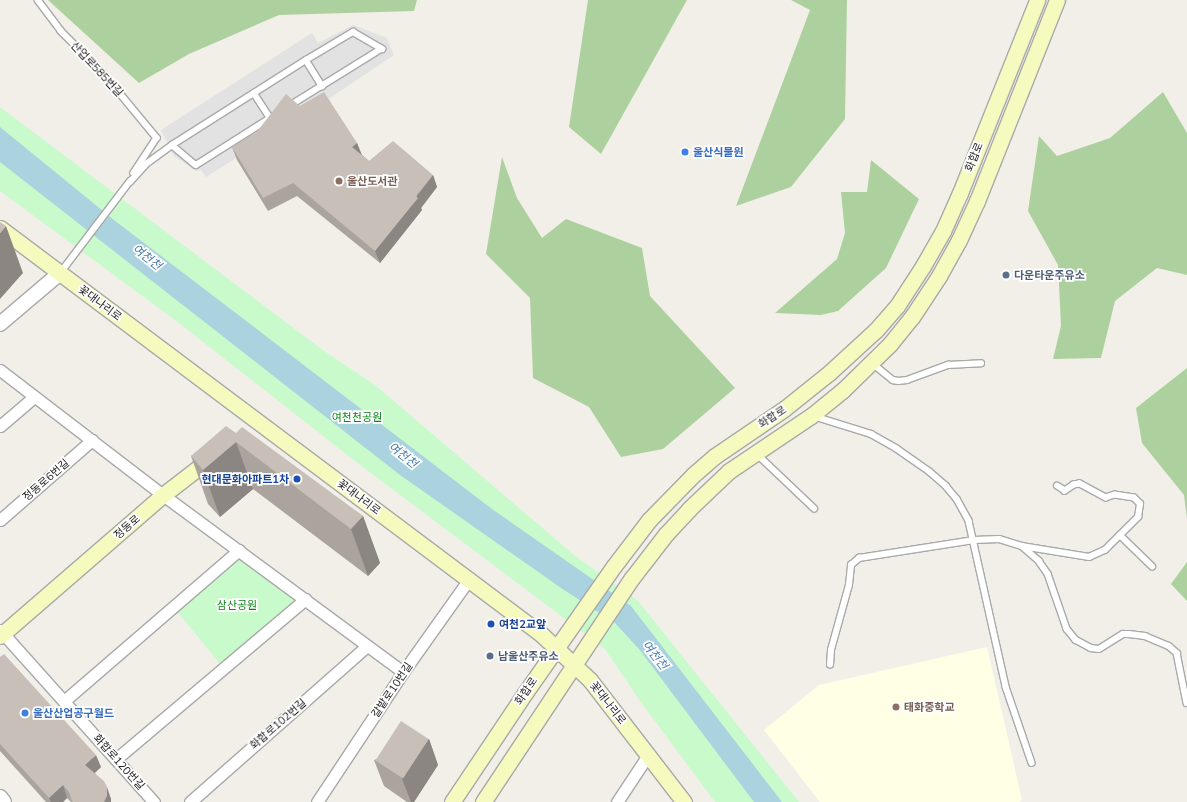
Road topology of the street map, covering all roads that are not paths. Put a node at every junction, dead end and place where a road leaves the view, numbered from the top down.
1 (38, 0) edge
2 (1037, 0) edge
3 (1057, 0) edge
4 (306, 60) junction
5 (322, 86) junction
6 (254, 93) junction
7 (283, 110) edge
8 (276, 114) edge
9 (270, 118) junction
10 (172, 145) junction
11 (128, 184) junction
12 (0, 228) edge
13 (60, 273) junction
14 (0, 324) edge
15 (872, 363) junction
16 (981, 363) dead end
17 (0, 370) edge
18 (34, 396) junction
19 (811, 416) junction
20 (254, 419) junction
21 (0, 426) edge
22 (242, 432) edge
23 (92, 440) junction
24 (226, 446) edge
25 (756, 452) junction
26 (1057, 486) dead end
27 (163, 495) junction
28 (814, 508) dead end
29 (0, 520) edge
30 (1120, 535) junction
31 (974, 540) junction
32 (1022, 546) junction
33 (238, 550) junction
34 (1152, 566) dead end
35 (469, 580) junction
36 (305, 599) junction
37 (1, 633) edge
38 (367, 646) junction
39 (557, 647) junction
40 (575, 664) junction
41 (830, 665) dead end
42 (403, 672) junction
43 (64, 701) junction
44 (1187, 703) edge
45 (648, 755) junction
46 (116, 759) junction
47 (1032, 763) dead end
48 (0, 797) edge
49 (4, 802) edge
50 (154, 802) edge
51 (190, 802) edge
52 (317, 802) edge
53 (452, 802) edge
54 (483, 802) edge
55 (617, 802) edge
56 (684, 802) edge

1 - 11 lane, 산업로585번길
2 - 39 main road, 화합로
3 - 15 main road, 화합로
4 - 5 lane
4 - 5 lane
4 - 6 lane
5 - 7 lane
6 - 9 lane
6 - 10 lane
8 - 9 lane
9 - 10 lane
10 - 11 lane
11 - 13 lane
12 - 13 main road, 꽃대나리로
13 - 14 street
13 - 20 main road, 꽃대나리로
15 - 16 lane
15 - 19 main road, 화합로
17 - 18 street
18 - 21 street
18 - 23 street
19 - 25 main road, 화합로
19 - 31 lane
20 - 22 main road
20 - 35 main road, 꽃대나리로
23 - 27 street
23 - 29 street, 정동로6번길
24 - 27 main road, 정동로
25 - 28 lane
25 - 40 main road, 화합로
26 - 30 lane
27 - 33 street
27 - 37 main road, 정동로
30 - 32 lane
30 - 34 lane
31 - 32 lane
31 - 41 lane
31 - 47 lane
32 - 44 lane
33 - 36 street
33 - 43 street
35 - 39 main road, 꽃대나리로
35 - 42 street, 갈밭로10번길
36 - 38 street
36 - 46 street
37 - 43 street, 화합로120번길
38 - 42 street
38 - 51 street, 화합로102번길
39 - 40 main road, 꽃대나리로
39 - 53 main road, 화합로
40 - 45 main road, 꽃대나리로
40 - 54 main road, 화합로
42 - 52 street, 갈밭로10번길
43 - 46 street, 화합로120번길
45 - 55 street
45 - 56 main road, 꽃대나리로
46 - 50 street, 화합로120번길
48 - 49 street

